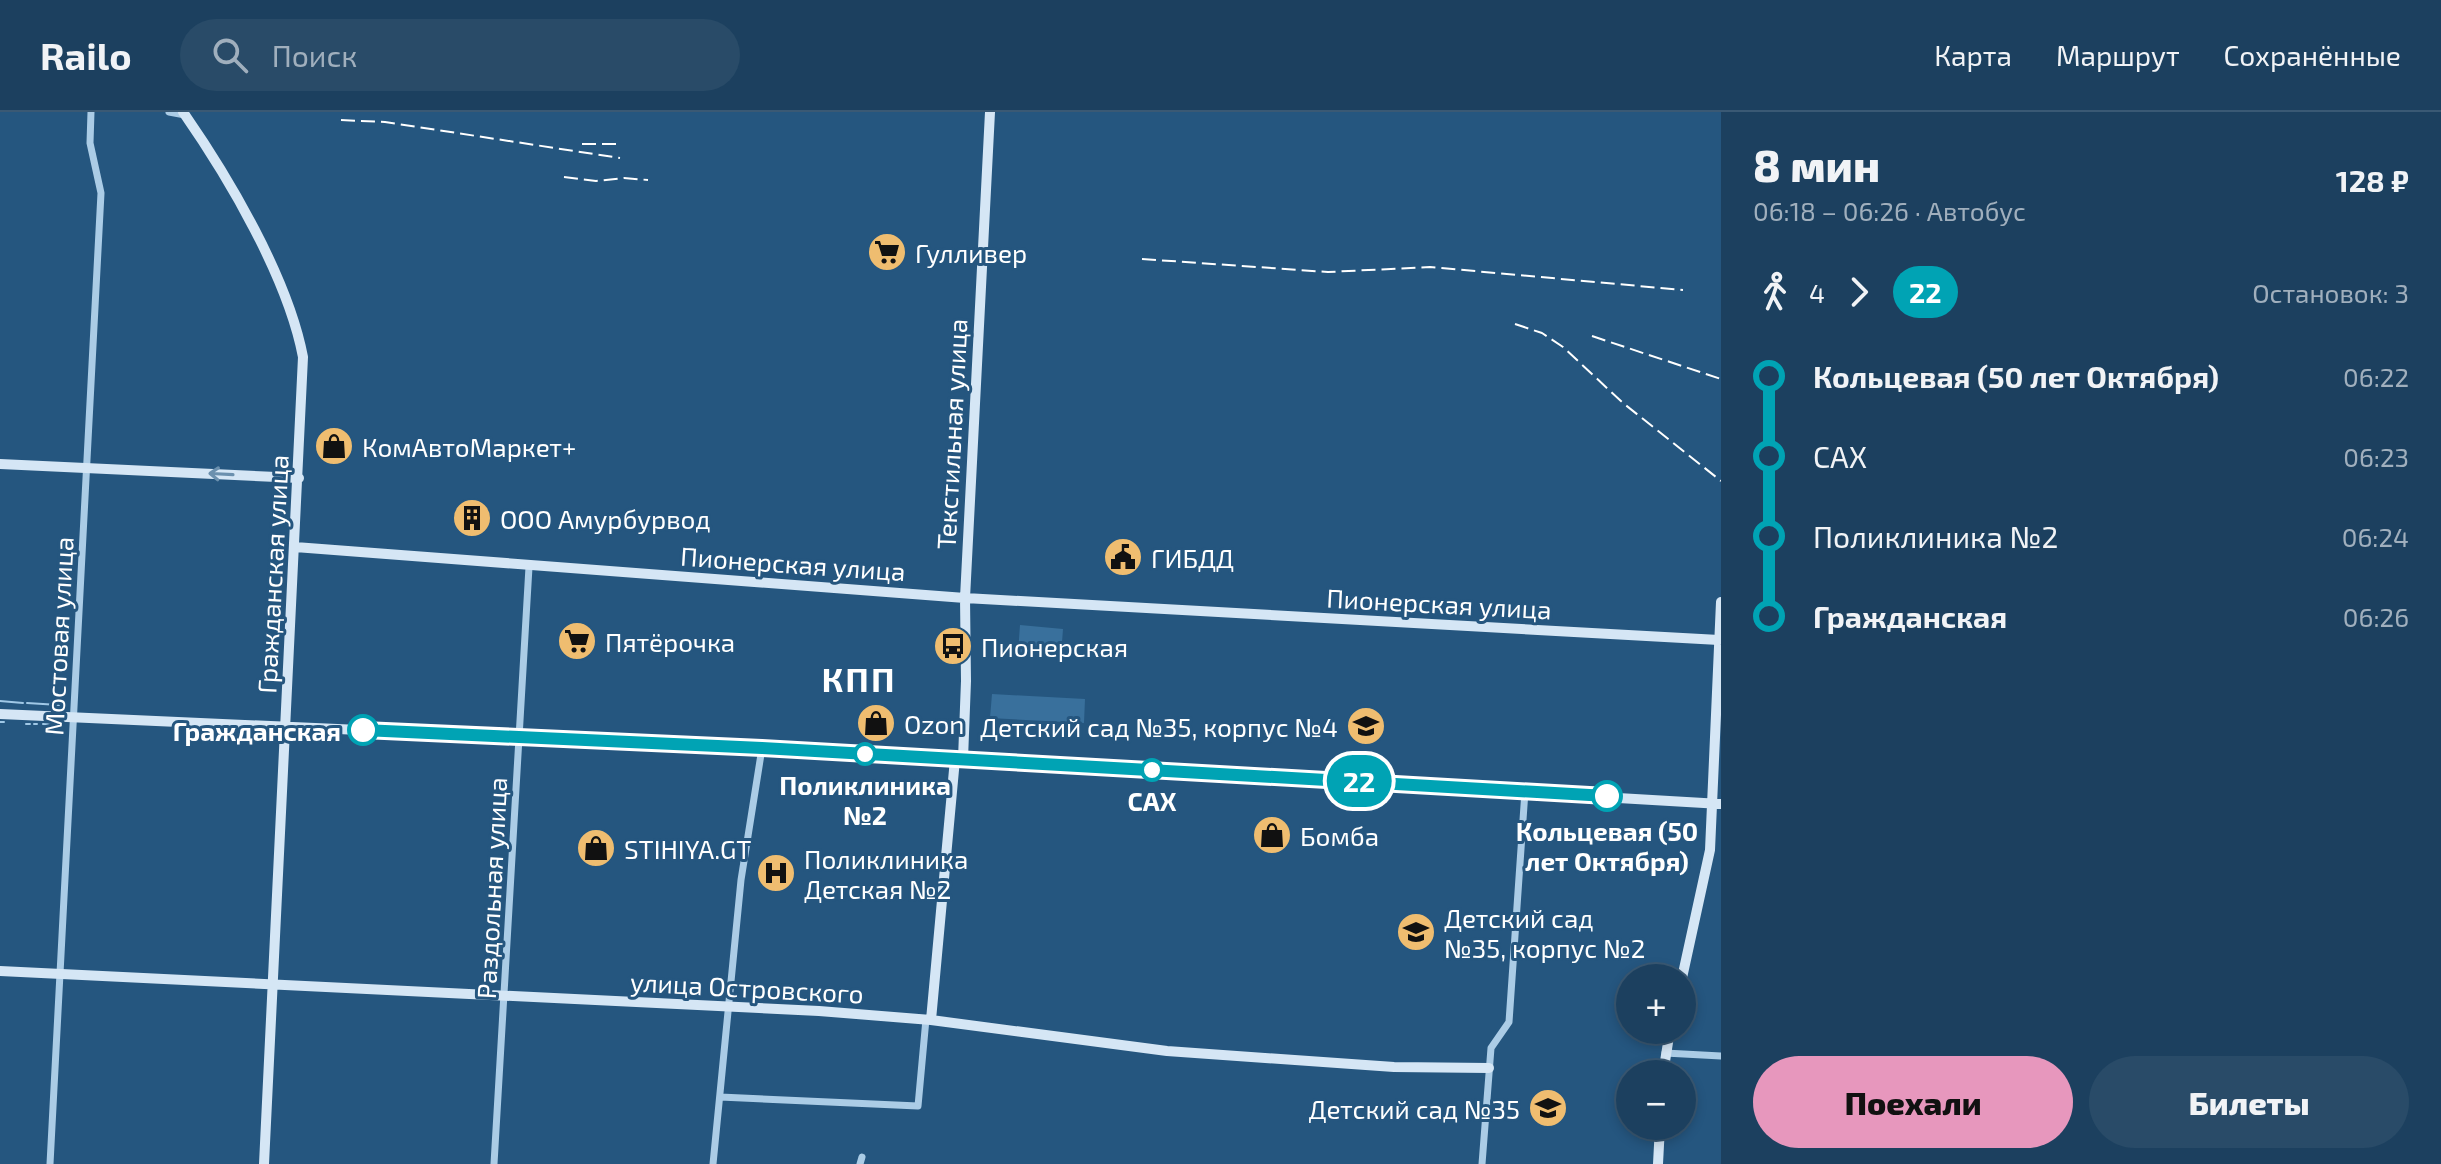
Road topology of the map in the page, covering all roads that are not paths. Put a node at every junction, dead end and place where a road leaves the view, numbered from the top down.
1 (91, 112) edge
2 (169, 112) edge
3 (990, 112) edge
4 (184, 113) edge
5 (0, 464) edge
6 (87, 468) junction
7 (299, 478) junction
8 (295, 547) junction
9 (529, 567) junction
10 (965, 598) junction
11 (1721, 602) edge
12 (1719, 640) junction
13 (0, 714) edge
14 (74, 718) junction
15 (285, 727) junction
16 (519, 737) junction
17 (762, 748) junction
18 (959, 759) junction
19 (1525, 791) junction
20 (1716, 804) edge
21 (1685, 964) edge
22 (0, 971) edge
23 (60, 976) junction
24 (272, 985) junction
25 (505, 997) junction
26 (728, 1006) junction
27 (929, 1020) junction
28 (1667, 1044) edge
29 (1665, 1053) junction
30 (1721, 1056) edge
31 (1664, 1060) edge
32 (1489, 1068) junction
33 (720, 1097) junction
34 (1659, 1140) edge
35 (50, 1164) edge
36 (264, 1164) edge
37 (494, 1164) edge
38 (713, 1164) edge
39 (1482, 1164) edge
40 (1658, 1164) edge

1 - 6 street, Мостовая улица
2 - 4 street
3 - 10 street, Текстильная улица
4 - 7 street, Гражданская улица
5 - 6 street
7 -> 6 street
6 - 14 street, Мостовая улица
7 - 8 street, Гражданская улица
8 - 9 street, Пионерская улица
8 - 15 street, Гражданская улица
9 - 10 street, Пионерская улица
9 - 16 street, Раздольная улица
10 - 12 street, Пионерская улица
10 - 18 street, Текстильная улица
11 - 12 street
12 - 20 street
13 - 14 street
14 - 15 street
14 - 23 street, Мостовая улица
15 - 16 street
15 - 24 street, Гражданская улица
16 - 17 street
16 - 25 street, Раздольная улица
17 - 18 street
17 - 26 street
18 - 19 street
18 - 27 street, Текстильная улица
19 - 20 street
19 - 32 street
20 - 21 street
22 - 23 street, улица Островского
23 - 24 street, улица Островского
23 - 35 street, Мостовая улица
24 - 25 street, улица Островского
24 - 36 street, Гражданская улица
25 - 26 street, улица Островского
25 - 37 street, Раздольная улица
26 - 27 street, улица Островского
26 - 33 street
27 - 32 street, улица Островского
27 - 33 street, Текстильная улица
28 - 29 street
29 - 30 street
29 - 31 street
32 - 39 street
33 - 38 street
34 - 40 street

